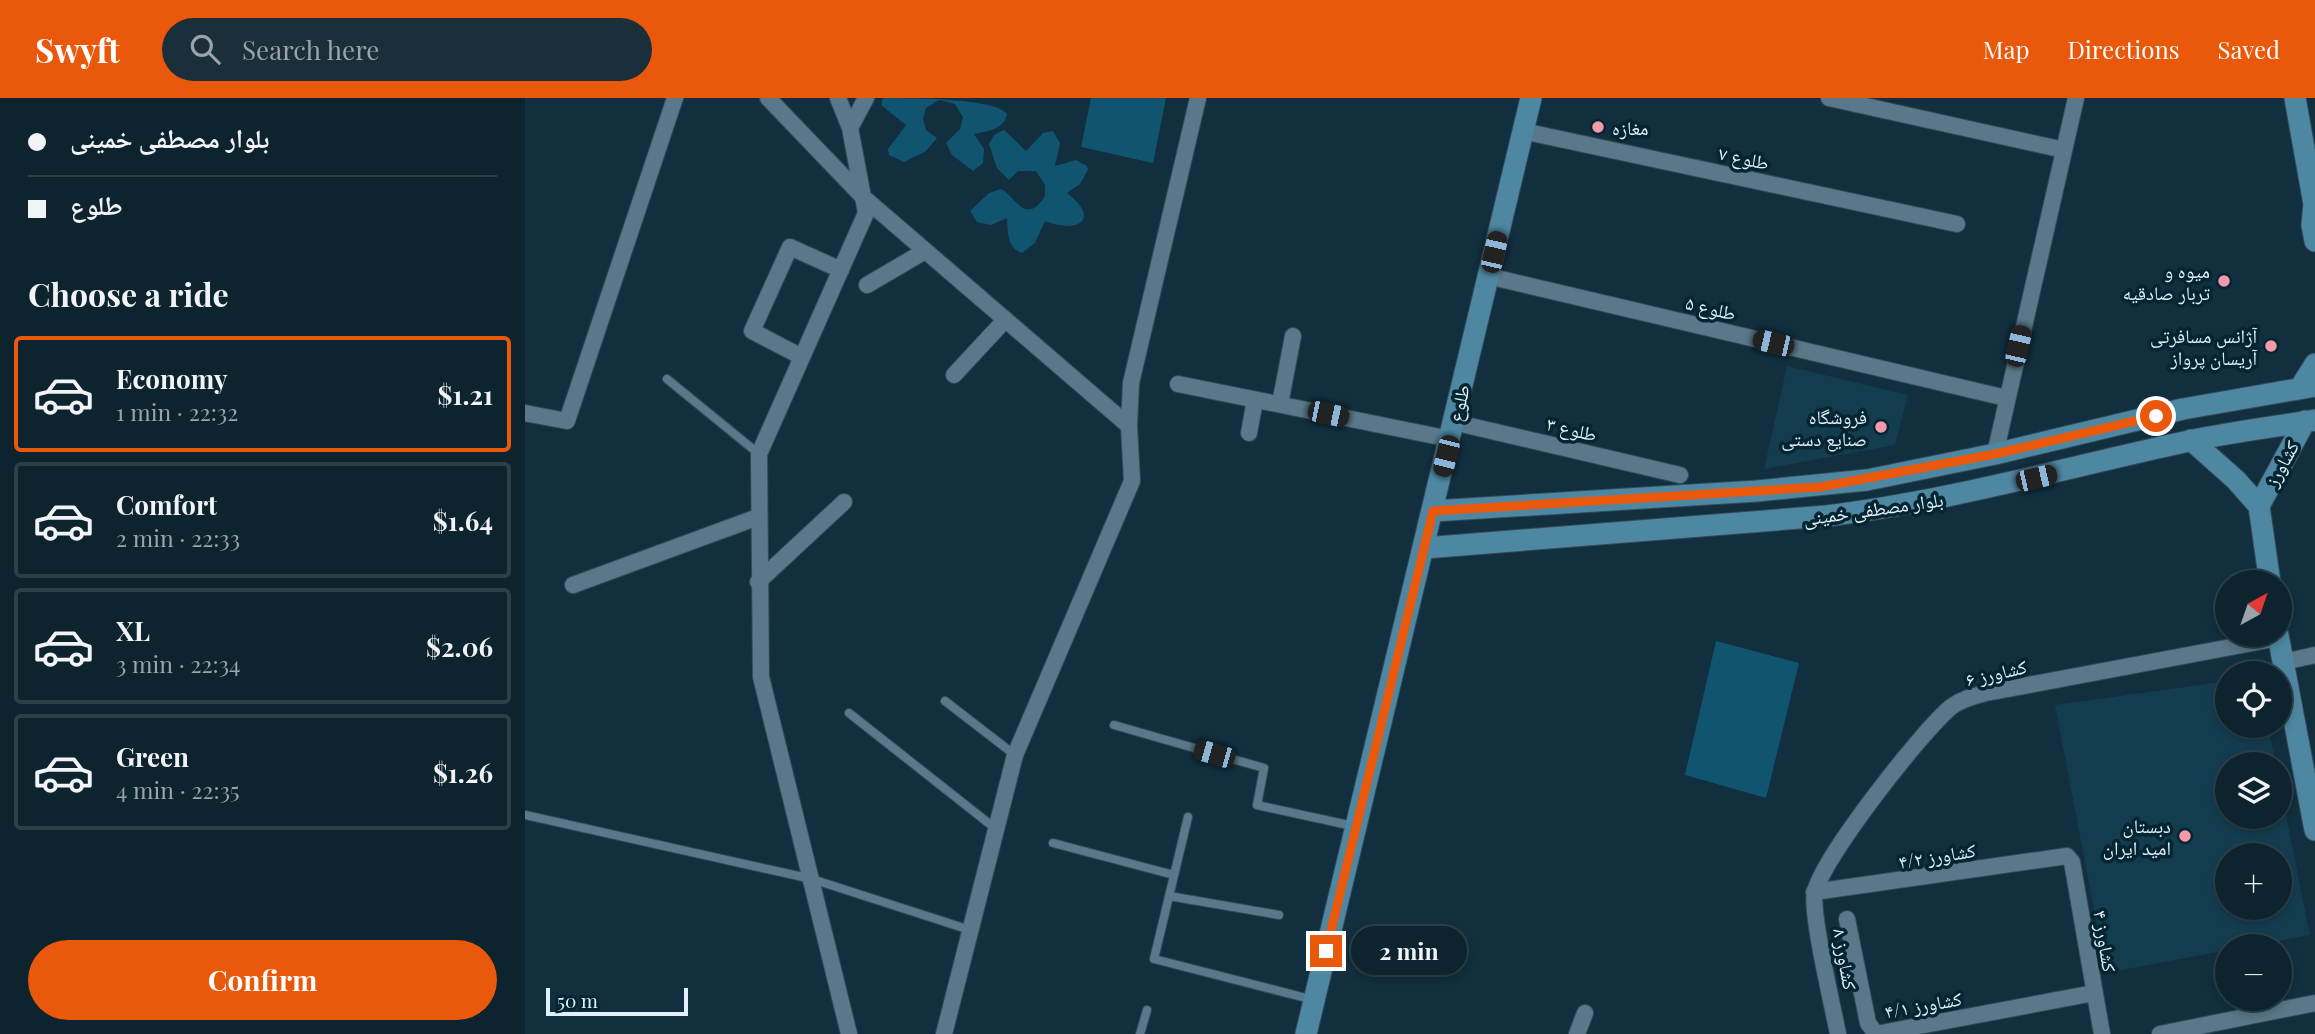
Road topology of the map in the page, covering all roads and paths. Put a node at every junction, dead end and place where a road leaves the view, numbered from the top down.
1 (675, 98) edge
2 (768, 98) edge
3 (838, 98) edge
4 (866, 98) edge
5 (1198, 98) edge
6 (1531, 98) edge
7 (1829, 98) edge
8 (2076, 98) edge
9 (2295, 98) edge
10 (850, 128) junction
11 (1523, 131) junction
12 (2064, 150) junction
13 (863, 198) junction
14 (2315, 204) edge
15 (1957, 224) dead end
16 (2315, 241) edge
17 (925, 251) junction
18 (841, 270) junction
19 (1488, 276) junction
20 (867, 285) dead end
21 (1005, 320) junction
22 (1293, 336) dead end
23 (802, 357) junction
24 (2315, 364) edge
25 (954, 375) dead end
26 (667, 379) dead end
27 (1178, 384) dead end
28 (2308, 387) edge
29 (2006, 398) junction
30 (1255, 400) junction
31 (1280, 404) junction
32 (525, 413) edge
33 (2310, 420) edge
34 (1129, 426) junction
35 (1452, 431) junction
36 (1249, 433) dead end
37 (2192, 440) junction
38 (759, 454) junction
39 (1995, 454) junction
40 (1680, 475) dead end
41 (1617, 500) junction
42 (844, 502) dead end
43 (2259, 506) junction
44 (1433, 511) junction
45 (758, 517) junction
46 (1618, 533) junction
47 (1424, 548) junction
48 (2268, 570) edge
49 (758, 582) junction
50 (573, 585) dead end
51 (2217, 648) edge
52 (2315, 655) edge
53 (2288, 661) edge
54 (945, 701) dead end
55 (2292, 705) edge
56 (849, 713) dead end
57 (1114, 725) dead end
58 (1015, 755) junction
59 (2312, 800) edge
60 (525, 815) edge
61 (1188, 817) dead end
62 (1356, 827) junction
63 (996, 830) junction
64 (2315, 830) edge
65 (1053, 843) dead end
66 (2067, 856) joint
67 (1174, 875) junction
68 (812, 879) junction
69 (1814, 892) junction
70 (1169, 895) junction
71 (1279, 915) dead end
72 (1847, 919) dead end
73 (970, 929) junction
74 (2094, 993) junction
75 (1314, 1000) junction
76 (2315, 1003) edge
77 (1147, 1010) dead end
78 (1585, 1013) dead end
79 (849, 1034) edge
80 (944, 1034) edge
81 (1140, 1034) edge
82 (1306, 1034) edge
83 (1577, 1034) edge
84 (1838, 1034) edge
85 (2102, 1034) edge
86 (2160, 1034) edge

1 - 32 street
2 - 13 street
3 - 10 street
4 - 10 street
5 - 34 street
6 - 11 street, طلوع
7 - 12 street
8 - 12 street
9 - 14 street
10 - 13 street
11 - 15 street, طلوع ۷
11 - 19 street, طلوع
12 - 29 street
13 - 17 street
13 - 18 street
14 - 16 street
17 - 20 street
17 - 21 street
18 - 23 street
18 - 23 street
19 - 29 street, طلوع ۵
19 - 35 street, طلوع
21 - 25 street
21 - 34 street
22 - 31 street
23 - 38 street
24 - 28 street
26 - 38 lane
27 - 30 street, طلوع ۳
28 - 39 street, بلوار مصطفی خمینی
29 - 39 street
30 - 31 street, طلوع ۳
30 - 36 street
31 - 35 street, طلوع ۳
33 - 37 street, بلوار مصطفی خمینی
33 - 43 street, کشاورز
34 - 58 street
35 - 40 street, طلوع ۳
35 - 44 street, طلوع
37 - 43 street, کشاورز
37 - 46 street, بلوار مصطفی خمینی
38 - 45 street
39 - 41 street, بلوار مصطفی خمینی
41 - 44 street, بلوار مصطفی خمینی
41 - 46 street
42 - 49 street
43 - 48 street, کشاورز
44 - 47 street, طلوع
45 - 49 street
45 - 50 street
46 - 47 street, بلوار مصطفی خمینی
47 - 62 street, طلوع
49 - 68 street
51 - 69 street, کشاورز ۶
52 - 53 street
54 - 58 lane
55 - 59 street
56 - 63 lane
57 - 62 lane
58 - 63 street
59 - 64 street
60 - 68 lane
61 - 67 lane
62 - 75 street, طلوع
63 - 73 street
65 - 67 lane
66 - 69 street, کشاورز ۴/۲
66 - 74 street, کشاورز ۴
67 - 70 lane
68 - 73 lane
68 - 79 street
69 - 84 street, کشاورز ۸
70 - 71 lane
70 - 75 lane
72 - 74 street, کشاورز ۴/۱
73 - 80 street
74 - 85 street, کشاورز ۴
75 - 82 street, طلوع
76 - 86 street
77 - 81 lane
78 - 83 street

